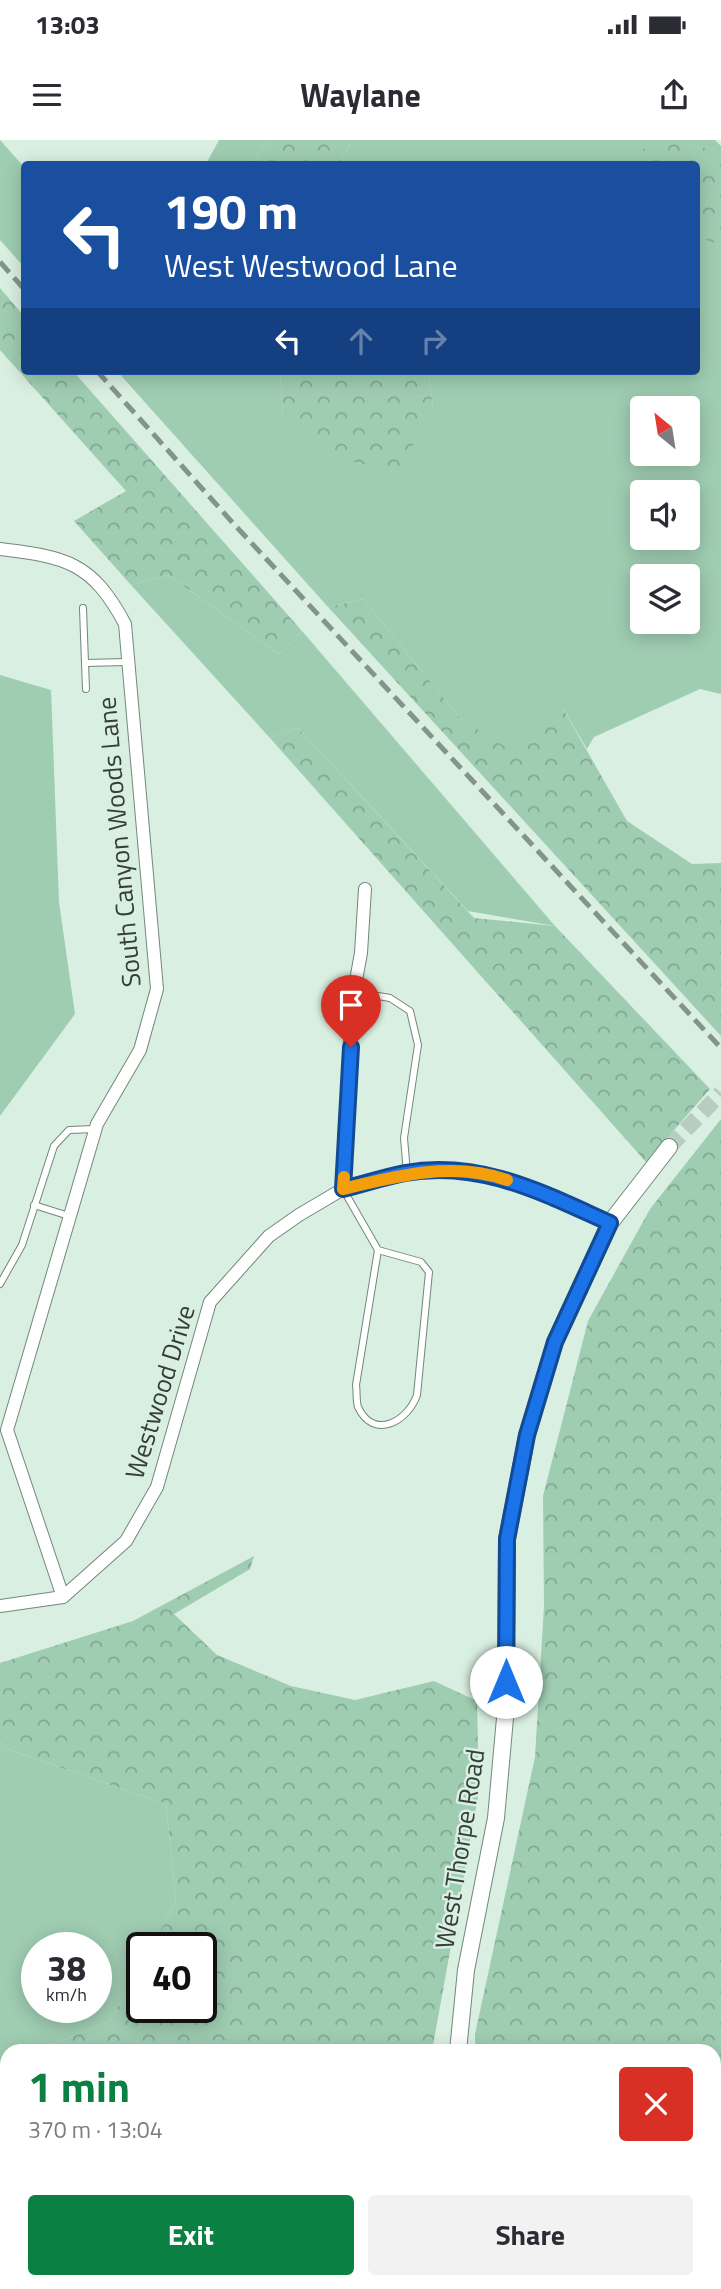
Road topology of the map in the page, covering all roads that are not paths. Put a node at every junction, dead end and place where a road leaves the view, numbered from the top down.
1 (0, 549) edge
2 (83, 608) dead end
3 (127, 662) junction
4 (85, 663) junction
5 (86, 689) dead end
6 (366, 890) dead end
7 (354, 992) junction
8 (95, 1129) junction
9 (669, 1147) tunnel mouth
10 (407, 1173) junction
11 (343, 1189) junction
12 (34, 1205) junction
13 (70, 1216) junction
14 (610, 1223) junction
15 (378, 1250) junction
16 (0, 1284) edge
17 (4, 1430) edge
18 (63, 1597) junction
19 (0, 1606) edge
20 (459, 2044) edge

1 - 3 street, South Canyon Woods Lane
2 - 4 lane
3 - 4 lane
3 - 8 street, South Canyon Woods Lane
4 - 5 lane
6 - 7 street
7 - 10 lane
7 - 11 street
8 - 12 lane
8 - 13 street, South Canyon Woods Lane
9 - 14 street, West Thorpe Road
10 - 11 street, Westwood Drive
10 - 14 street, Westwood Drive
11 - 15 lane
11 - 18 street, Westwood Drive
12 - 13 lane
12 - 16 lane
13 - 17 street, South Canyon Woods Lane
14 - 20 street, West Thorpe Road
15 - 15 lane
17 - 18 street, South Canyon Woods Lane
18 - 19 street

